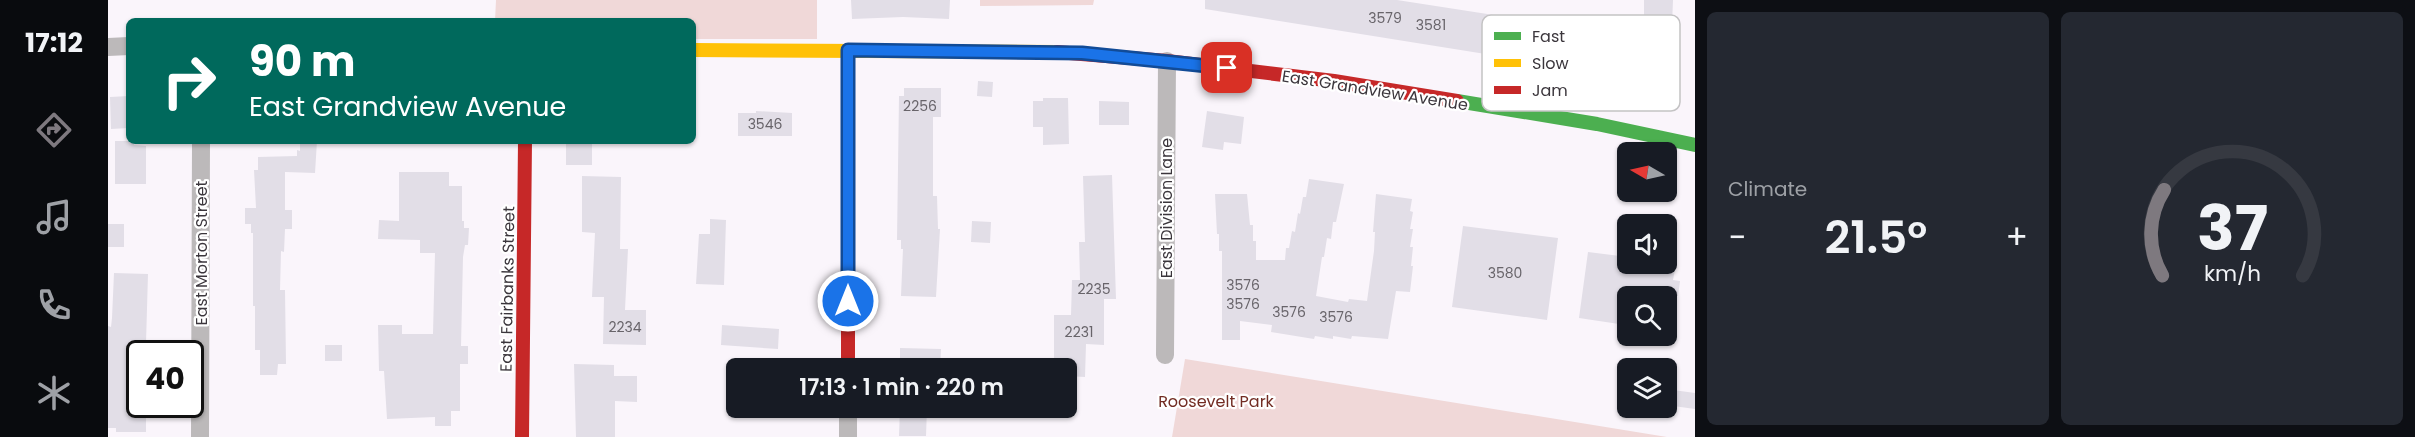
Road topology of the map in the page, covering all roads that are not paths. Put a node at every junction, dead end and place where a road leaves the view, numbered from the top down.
1 (126, 46) edge
2 (108, 47) edge
3 (696, 50) edge
4 (848, 50) junction
5 (1167, 60) junction
6 (1482, 105) edge
7 (1517, 111) edge
8 (201, 144) edge
9 (525, 144) edge
10 (1695, 145) edge
11 (1165, 355) dead end
12 (848, 358) edge
13 (848, 418) edge
14 (200, 437) edge
15 (522, 437) edge
16 (848, 437) edge

1 - 2 street
3 - 4 street, East Grandview Avenue
4 - 5 street, East Grandview Avenue
4 - 12 street
5 - 6 street, East Grandview Avenue
5 - 11 street, East Division Lane
7 - 10 street, East Grandview Avenue
8 - 14 street, East Morton Street
9 - 15 street, East Fairbanks Street
13 - 16 street

